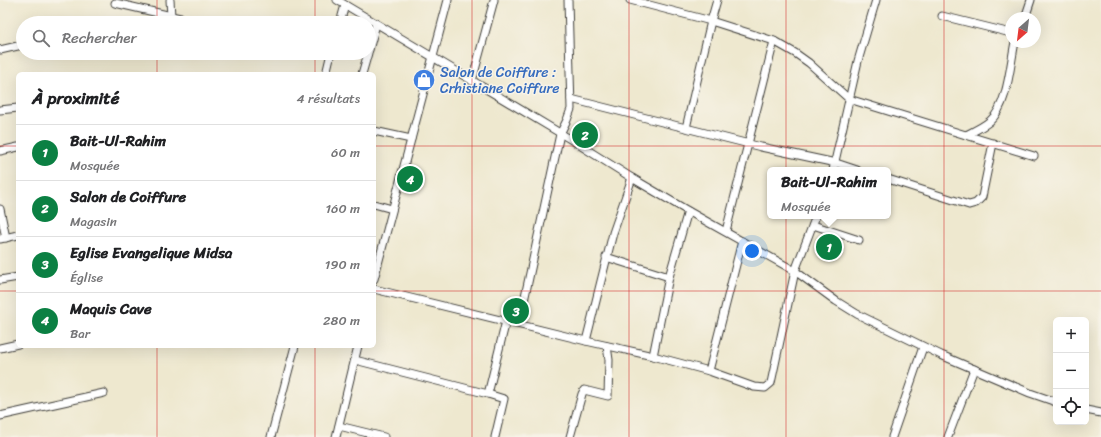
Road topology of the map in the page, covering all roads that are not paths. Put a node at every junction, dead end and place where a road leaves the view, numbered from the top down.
1 (170, 0) edge
2 (337, 0) edge
3 (448, 0) edge
4 (494, 0) edge
5 (568, 0) edge
6 (630, 0) edge
7 (717, 0) edge
8 (876, 0) edge
9 (1031, 0) edge
10 (115, 3) dead end
11 (345, 5) junction
12 (1027, 12) edge
13 (172, 16) joint
14 (342, 16) edge
15 (363, 16) edge
16 (942, 16) dead end
17 (711, 21) junction
18 (376, 24) edge
19 (1005, 32) edge
20 (774, 41) junction
21 (16, 46) edge
22 (1014, 48) edge
23 (0, 50) edge
24 (433, 57) junction
25 (329, 60) edge
26 (366, 60) edge
27 (326, 72) edge
28 (363, 72) edge
29 (472, 81) junction
30 (571, 99) junction
31 (849, 99) junction
32 (16, 108) edge
33 (0, 110) edge
34 (686, 128) junction
35 (376, 131) edge
36 (560, 134) junction
37 (966, 135) junction
38 (411, 139) junction
39 (993, 143) junction
40 (748, 144) junction
41 (16, 147) edge
42 (0, 151) edge
43 (1034, 156) dead end
44 (835, 167) edge
45 (632, 178) junction
46 (891, 181) edge
47 (376, 205) edge
48 (0, 209) edge
49 (392, 210) junction
50 (688, 211) junction
51 (815, 219) edge
52 (813, 225) junction
53 (726, 231) junction
54 (16, 236) edge
55 (3, 239) edge
56 (860, 240) dead end
57 (742, 241) junction
58 (606, 257) junction
59 (376, 268) edge
60 (795, 271) junction
61 (16, 277) edge
62 (669, 277) junction
63 (0, 280) edge
64 (376, 289) edge
65 (506, 321) junction
66 (518, 324) junction
67 (586, 341) junction
68 (16, 344) edge
69 (607, 346) junction
70 (923, 347) junction
71 (0, 348) edge
72 (294, 348) edge
73 (358, 348) edge
74 (653, 356) junction
75 (355, 360) junction
76 (974, 369) junction
77 (709, 371) junction
78 (104, 393) dead end
79 (488, 394) junction
80 (1053, 401) edge
81 (1089, 411) edge
82 (1101, 414) edge
83 (0, 416) edge
84 (339, 426) junction
85 (271, 437) edge
86 (336, 437) edge
87 (384, 437) edge
88 (495, 437) edge
89 (570, 437) edge
90 (892, 437) edge
91 (948, 437) edge

1 - 13 street
2 - 11 street
3 - 24 street
4 - 29 street
5 - 30 street
6 - 17 street
7 - 17 street
8 - 31 street
9 - 12 street
10 - 13 street
11 - 14 street
11 - 15 street
16 - 19 street
17 - 20 street
17 - 34 street
18 - 24 street
20 - 31 street
20 - 40 street
21 - 23 street
22 - 37 street
24 - 29 street
24 - 38 street
25 - 27 street
26 - 28 street
29 - 36 street
30 - 34 street
30 - 36 street
31 - 37 street
31 - 44 street
32 - 33 street
34 - 40 street
35 - 38 street
36 - 45 street
36 - 66 street
37 - 39 street
38 - 49 street
39 - 43 street
39 - 46 street
40 - 44 street
40 - 53 street
41 - 42 street
45 - 50 street
45 - 58 street
47 - 49 street
48 - 55 street
49 - 59 street
50 - 53 street
50 - 62 street
51 - 52 street
52 - 56 street
52 - 60 street
53 - 57 street
54 - 55 street
57 - 60 street
57 - 77 street
58 - 62 street
58 - 67 street
60 - 70 street
60 - 77 street
61 - 63 street
62 - 74 street
64 - 65 street
65 - 66 street
65 - 79 street
66 - 67 street
67 - 69 street
68 - 71 street
69 - 74 street
69 - 89 street
70 - 76 street
70 - 90 street
72 - 85 street
73 - 75 street
74 - 77 street
75 - 79 street
75 - 84 street
76 - 80 street
76 - 91 street
78 - 83 street
79 - 88 street
81 - 82 street
84 - 86 street
84 - 87 street

